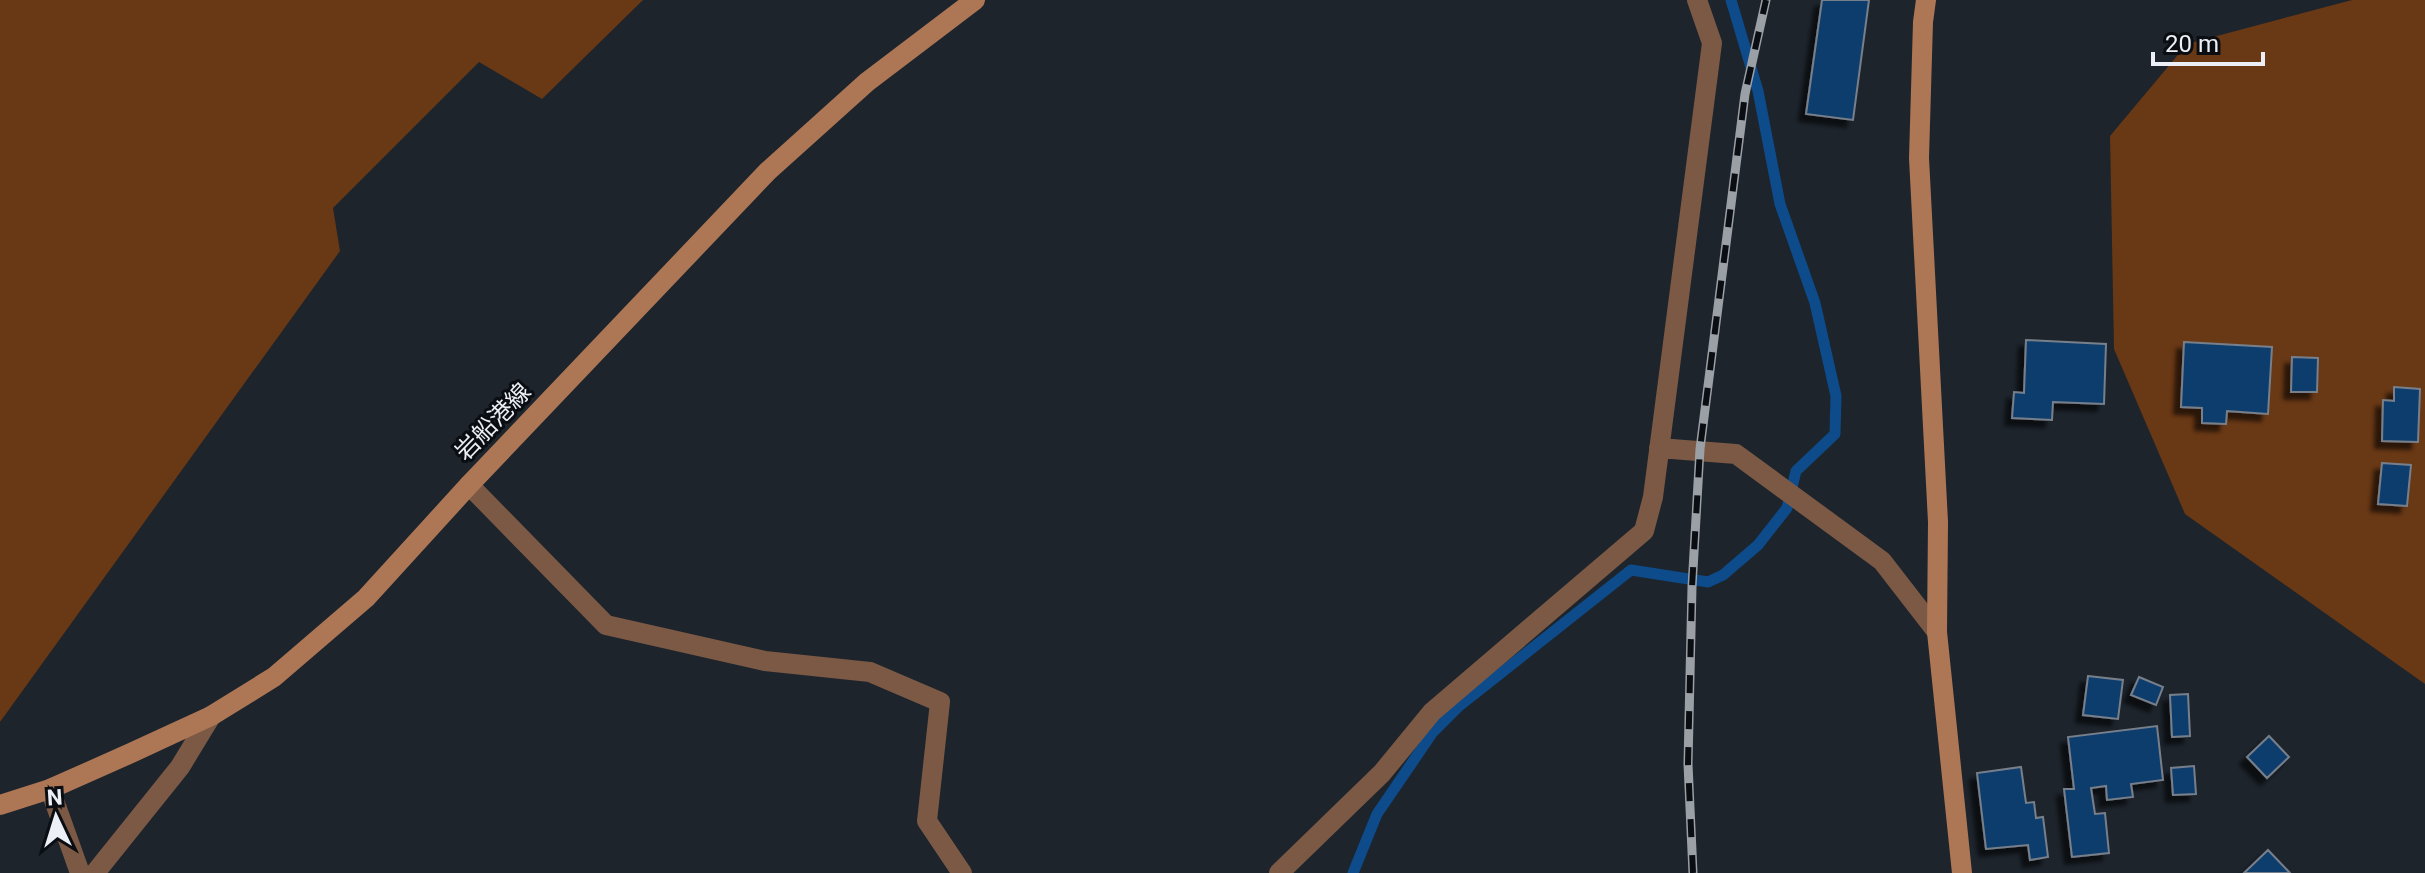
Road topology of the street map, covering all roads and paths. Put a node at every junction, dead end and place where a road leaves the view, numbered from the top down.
1 (975, 0) edge
2 (1697, 0) edge
3 (1926, 0) edge
4 (1659, 448) junction
5 (469, 485) junction
6 (1937, 632) junction
7 (211, 716) junction
8 (50, 789) junction
9 (0, 805) edge
10 (80, 873) edge
11 (95, 873) edge
12 (962, 873) edge
13 (1279, 873) edge
14 (1962, 873) edge

1 - 5 main road, 岩船港線
2 - 4 street
3 - 6 main road
4 - 6 street
4 - 13 street
5 - 7 main road, 岩船港線
5 - 12 street
6 - 14 main road
7 - 8 main road, 岩船港線
7 - 11 street
8 - 9 main road, 岩船港線
8 - 10 street

